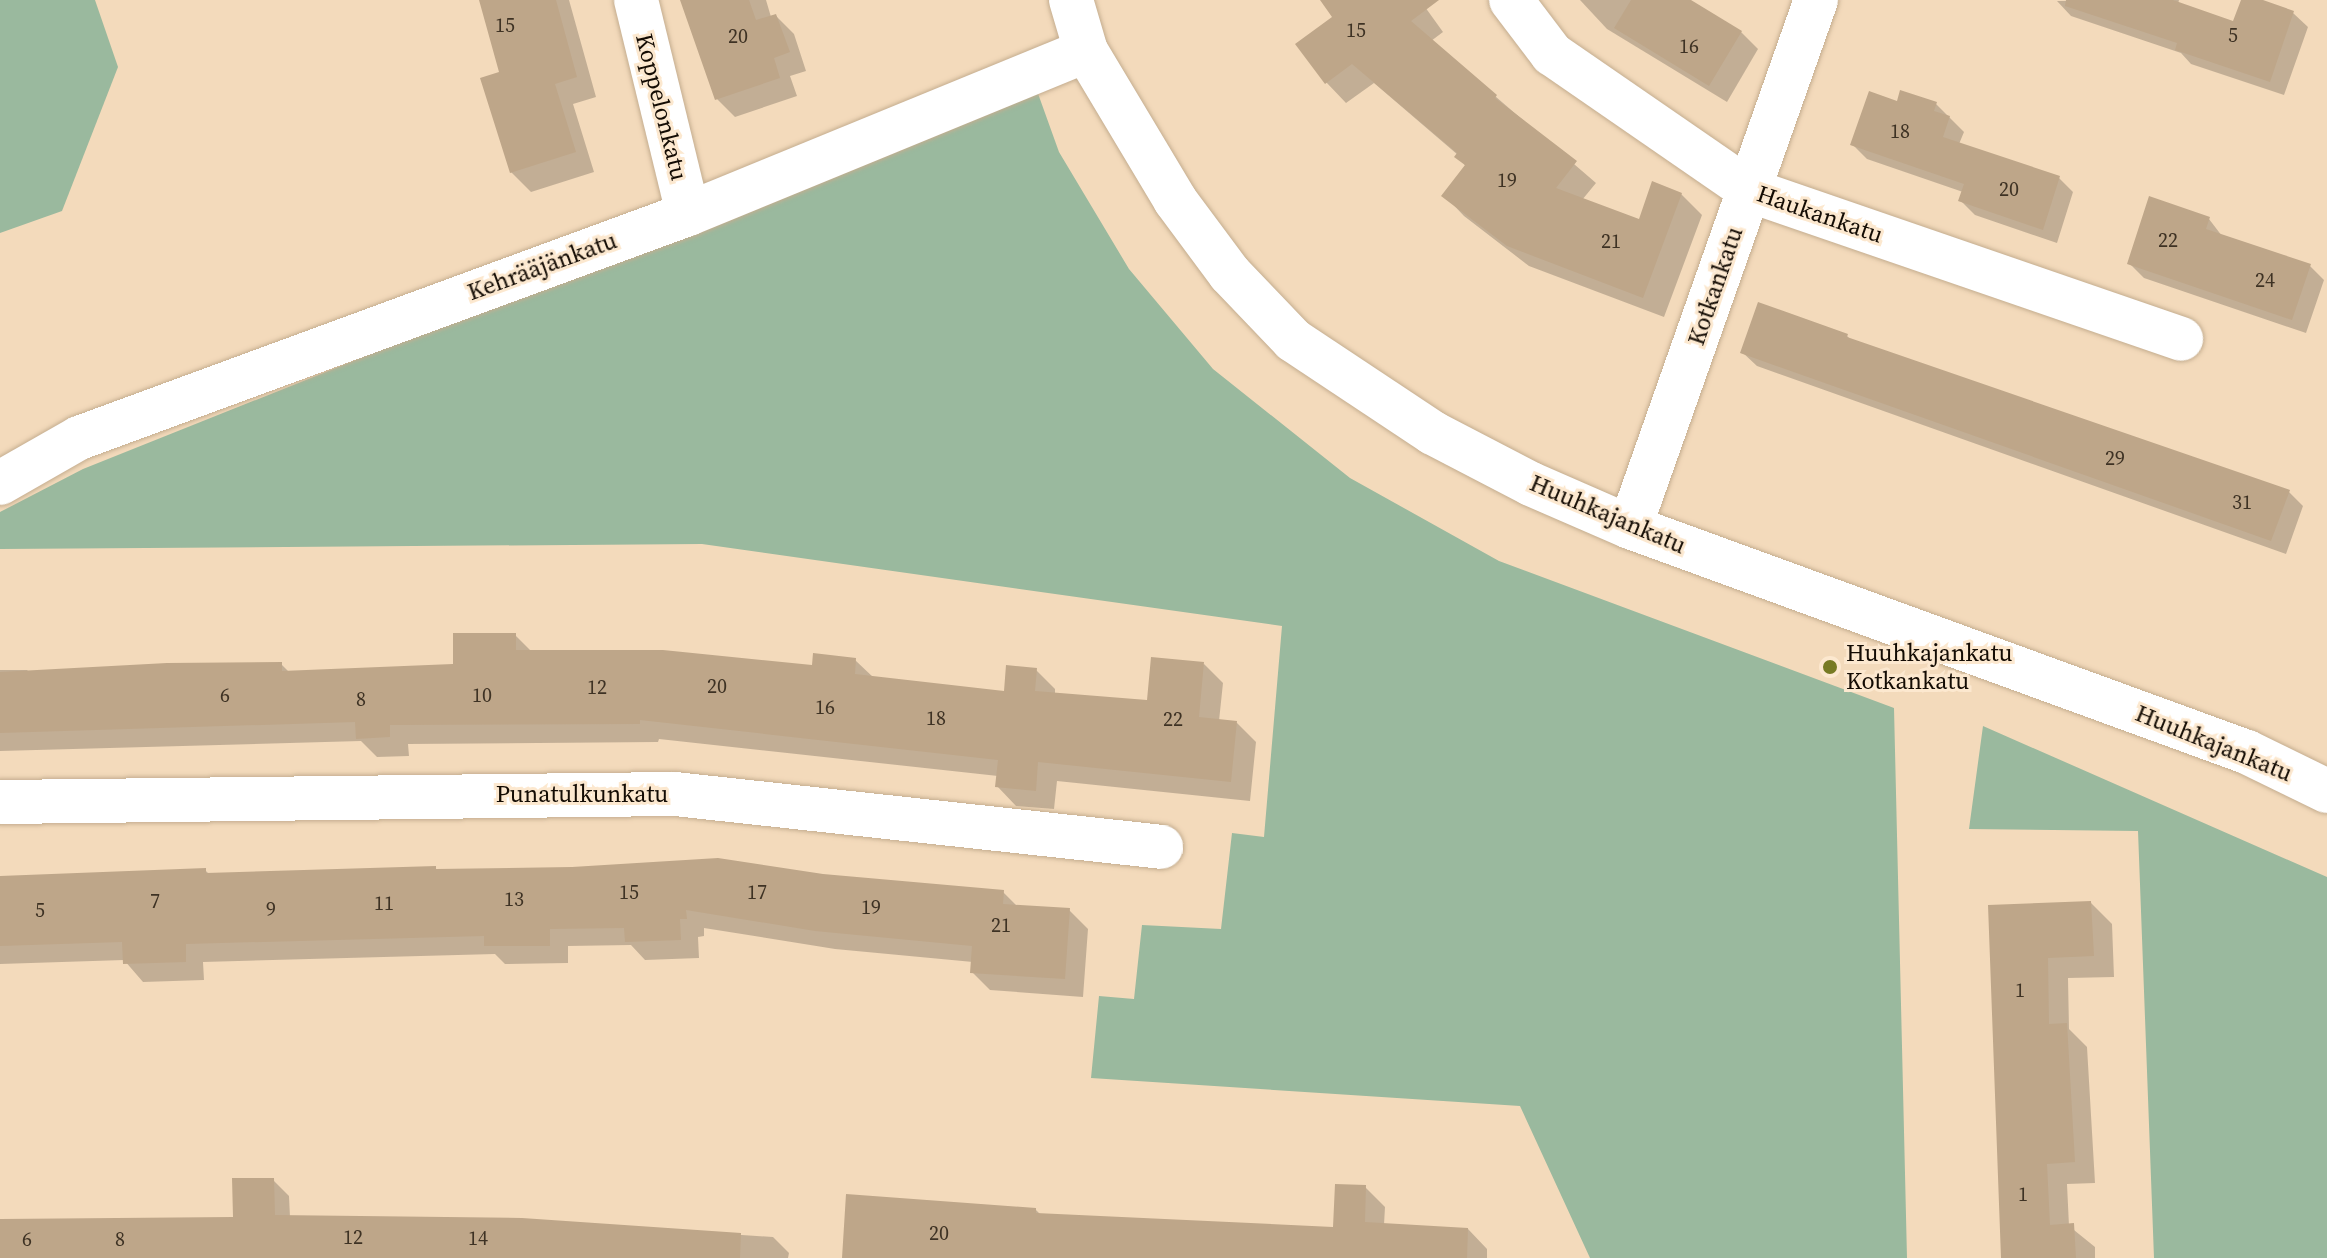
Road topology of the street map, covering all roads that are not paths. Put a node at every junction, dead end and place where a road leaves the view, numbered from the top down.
1 (636, 0) edge
2 (1071, 0) edge
3 (1511, 0) edge
4 (1816, 0) edge
5 (1086, 51) junction
6 (1749, 190) junction
7 (688, 214) junction
8 (2181, 339) dead end
9 (0, 483) edge
10 (1630, 527) junction
11 (2327, 791) edge
12 (0, 802) edge
13 (1161, 847) dead end

1 - 7 street, Koppelonkatu
2 - 5 street, Huuhkajankatu
3 - 6 street, Haukankatu
4 - 6 street, Kotkankatu
5 - 7 street, Kehrääjänkatu
5 - 10 street, Huuhkajankatu
6 - 8 street, Haukankatu
6 - 10 street, Kotkankatu
7 - 9 street, Kehrääjänkatu
10 - 11 street, Huuhkajankatu
12 - 13 street, Punatulkunkatu

